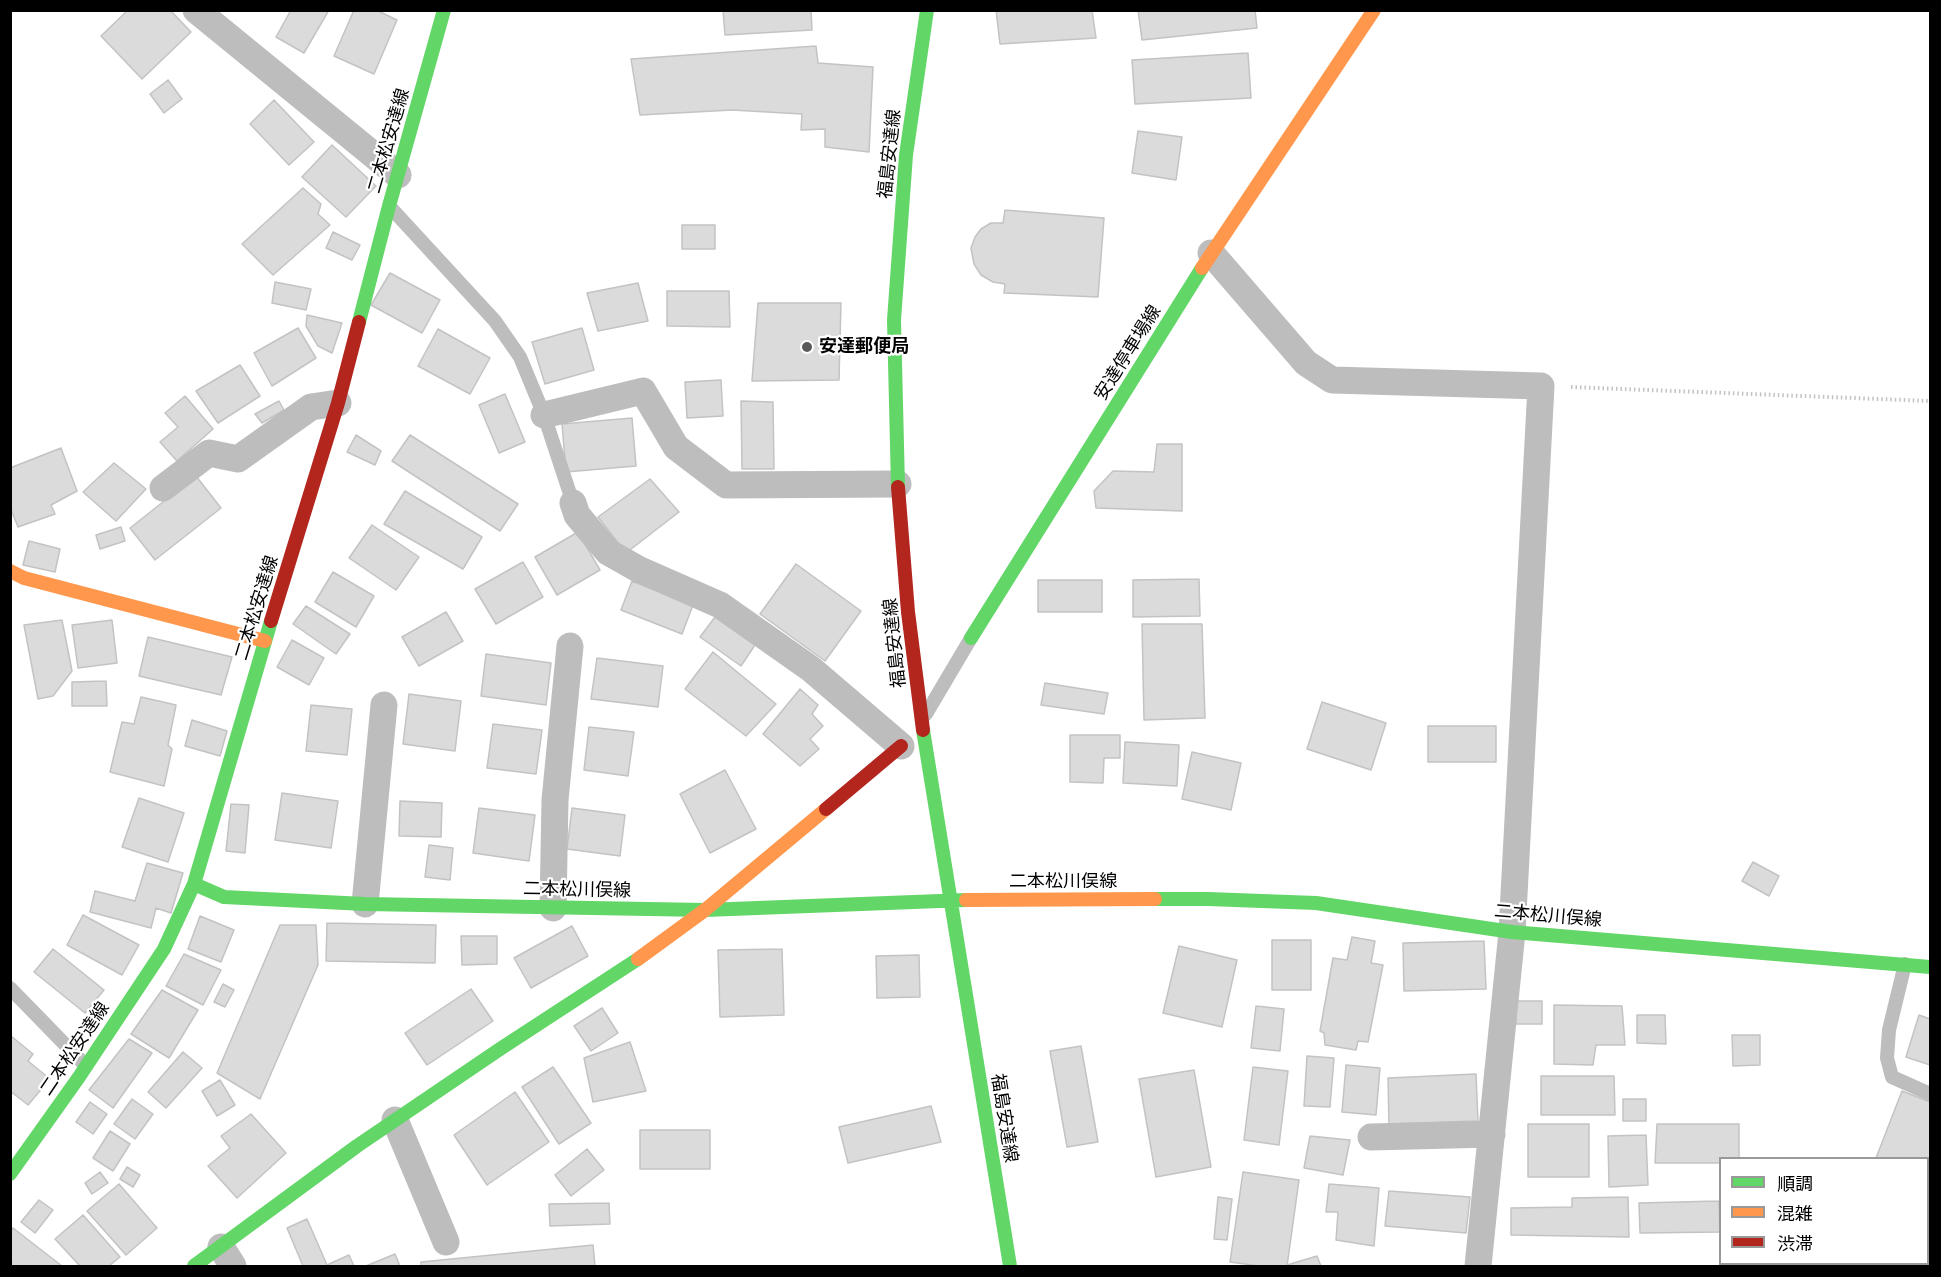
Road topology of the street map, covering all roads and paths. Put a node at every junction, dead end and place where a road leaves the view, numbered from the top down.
1 (196, 10) edge
2 (444, 10) edge
3 (927, 10) edge
4 (1374, 10) edge
5 (398, 175) junction
6 (389, 206) junction
7 (1211, 253) junction
8 (1541, 386) junction
9 (1930, 401) edge
10 (338, 403) junction
11 (544, 415) junction
12 (898, 484) junction
13 (163, 488) dead end
14 (573, 503) joint
15 (10, 571) edge
16 (970, 638) joint
17 (265, 641) junction
18 (570, 646) dead end
19 (384, 705) dead end
20 (922, 722) junction
21 (901, 746) junction
22 (194, 884) junction
23 (951, 900) junction
24 (365, 904) junction
25 (552, 908) junction
26 (705, 910) junction
27 (1512, 932) junction
28 (1905, 964) junction
29 (1930, 967) edge
30 (10, 988) edge
31 (86, 1066) junction
32 (1930, 1094) edge
33 (395, 1120) junction
34 (1492, 1134) junction
35 (1371, 1137) dead end
36 (10, 1174) edge
37 (446, 1242) dead end
38 (227, 1257) edge
39 (194, 1266) edge
40 (1010, 1266) edge
41 (1478, 1266) edge

1 - 5 street
2 - 5 main road, 二本松安達線
3 - 12 main road, 福島安達線
4 - 7 main road, 安達停車場線
5 - 6 main road, 二本松安達線
6 - 10 main road, 二本松安達線
6 - 11 lane
7 - 8 street
7 - 16 main road, 安達停車場線
8 - 9 path
8 - 27 street
10 - 13 street
10 - 17 main road, 二本松安達線
11 - 12 street
11 - 14 lane
12 - 20 main road, 福島安達線
14 - 21 street
15 - 17 main road
16 - 20 lane, 安達停車場線
17 - 22 main road, 二本松安達線
18 - 25 street
19 - 24 street
20 - 21 lane, 安達停車場線
20 - 23 main road, 福島安達線
21 - 26 main road
22 - 24 main road, 二本松川俣線
22 - 31 main road, 二本松安達線
23 - 26 main road, 二本松川俣線
23 - 27 main road, 二本松川俣線
23 - 40 main road, 福島安達線
24 - 25 main road, 二本松川俣線
25 - 26 main road, 二本松川俣線
26 - 33 main road
27 - 28 main road, 二本松川俣線
27 - 34 street
28 - 29 main road, 二本松川俣線
28 - 32 lane
30 - 31 lane
31 - 36 main road, 二本松安達線
33 - 37 street
33 - 38 main road
34 - 35 street
34 - 41 street
38 - 39 main road

